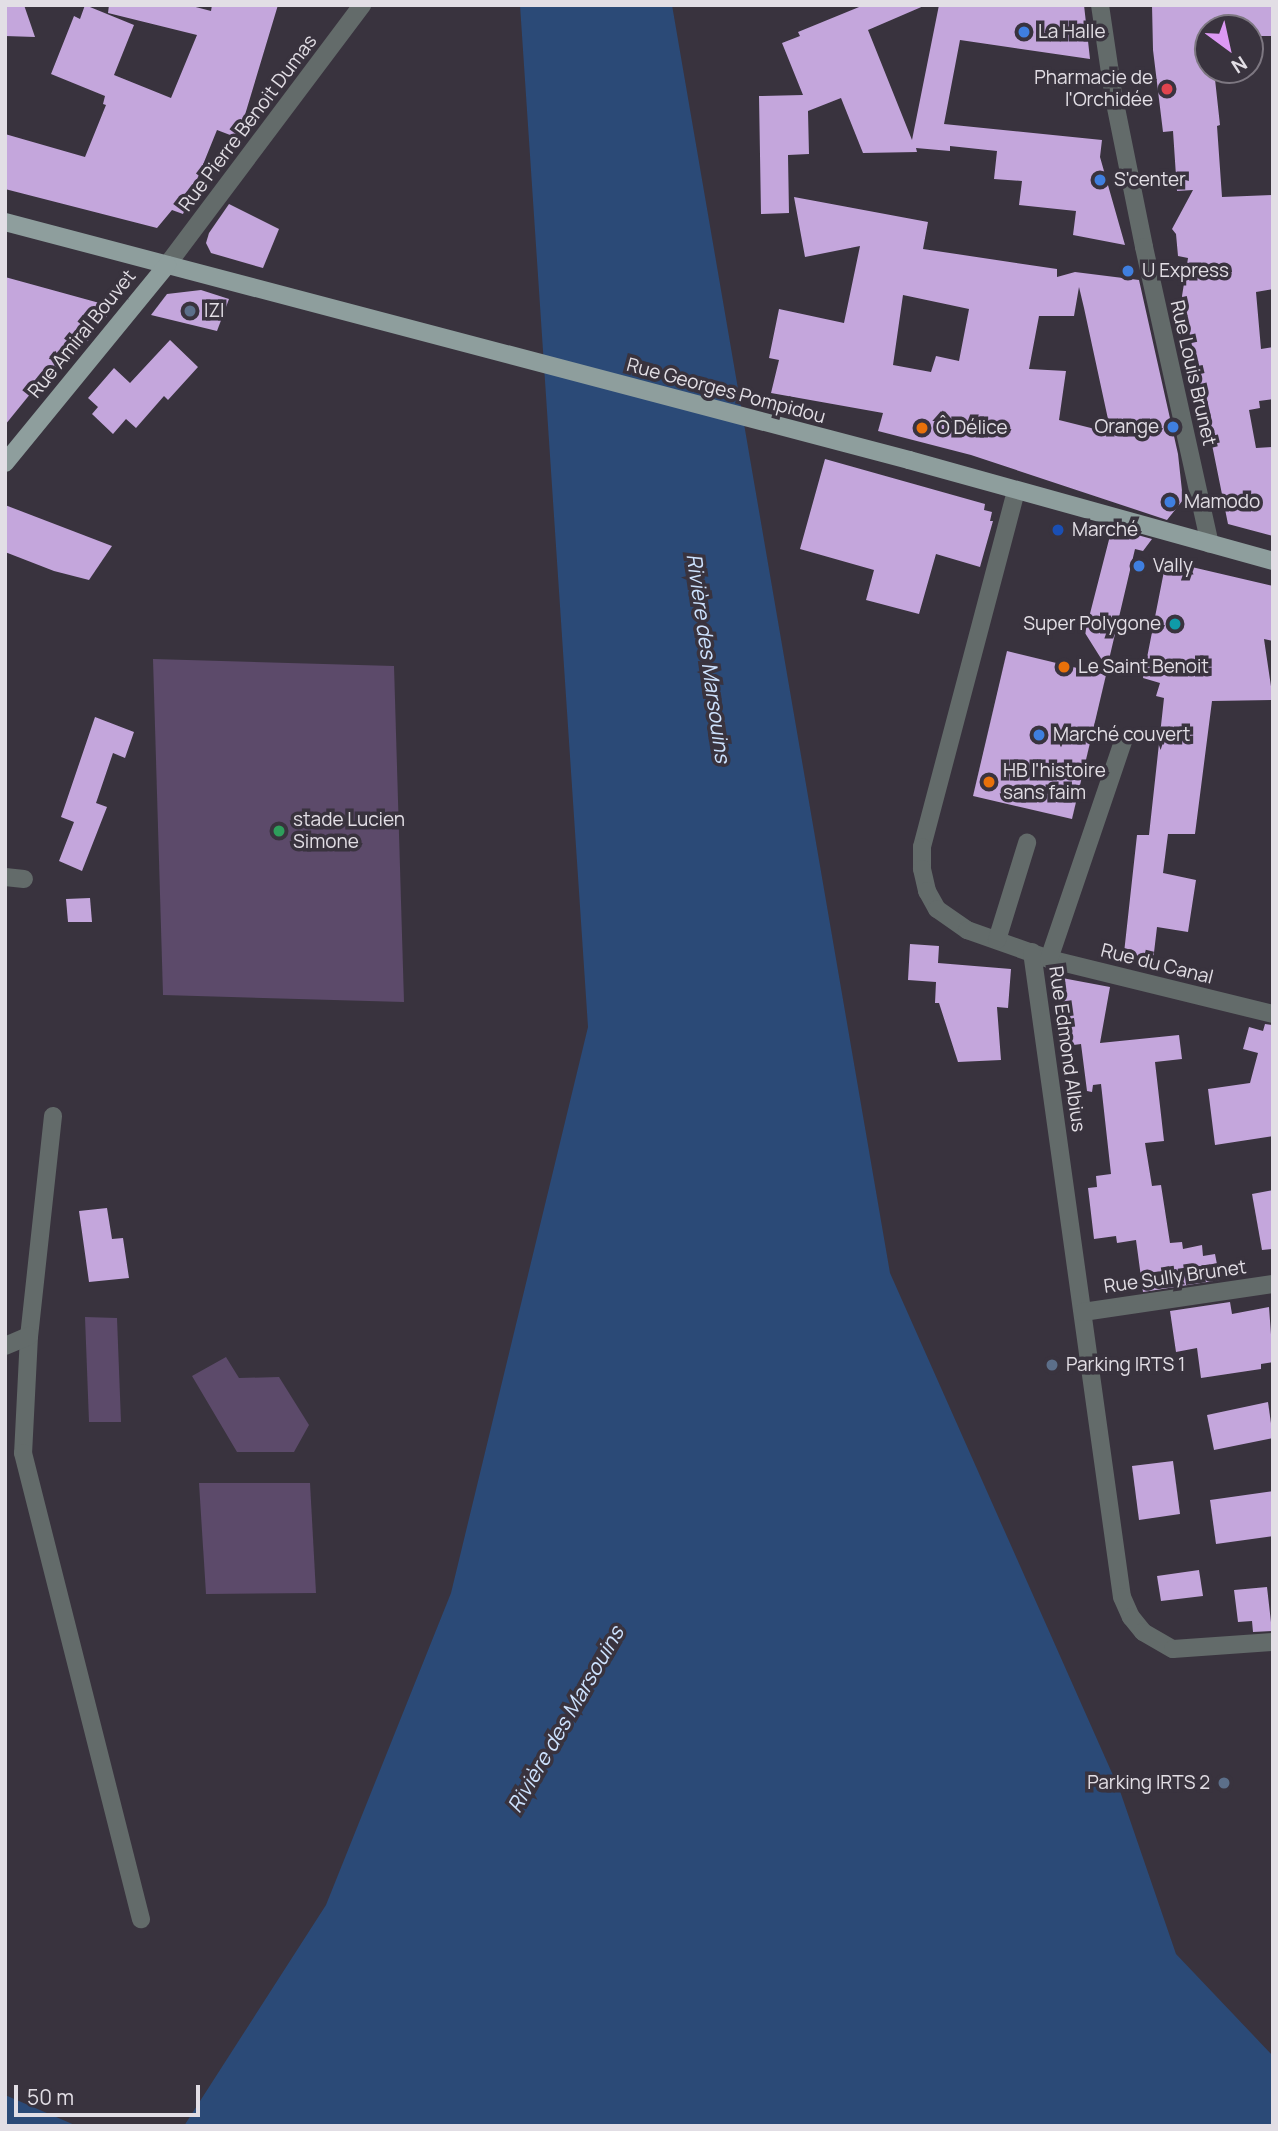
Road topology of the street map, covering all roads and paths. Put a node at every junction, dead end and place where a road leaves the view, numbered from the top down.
1 (362, 5) edge
2 (1100, 5) edge
3 (5, 222) edge
4 (167, 265) junction
5 (5, 463) edge
6 (1017, 491) junction
7 (1210, 544) junction
8 (1273, 561) edge
9 (1124, 742) dead end
10 (1027, 843) dead end
11 (5, 877) edge
12 (24, 879) dead end
13 (997, 940) junction
14 (1032, 951) junction
15 (1049, 959) junction
16 (1273, 1014) edge
17 (53, 1116) dead end
18 (1273, 1284) edge
19 (1083, 1312) junction
20 (29, 1336) junction
21 (5, 1346) edge
22 (1273, 1642) edge
23 (141, 1919) dead end

1 - 4 street, Rue Pierre Benoit Dumas
2 - 7 street, Rue Louis Brunet
3 - 4 main road, Rue Georges Pompidou
4 - 5 main road, Rue Amiral Bouvet
4 - 6 main road, Rue Georges Pompidou
6 - 7 main road, Rue Georges Pompidou
6 - 13 street, Rue Edmond Albius
7 - 8 main road, Rue Georges Pompidou
9 - 15 street
10 - 13 street
11 - 12 street
13 - 14 street, Rue Edmond Albius
14 - 15 street, Rue du Canal
14 - 19 street, Rue Edmond Albius
15 - 16 street, Rue du Canal
17 - 20 street
18 - 19 street, Rue Sully Brunet
19 - 22 street, Rue Edmond Albius
20 - 21 street
20 - 23 street

